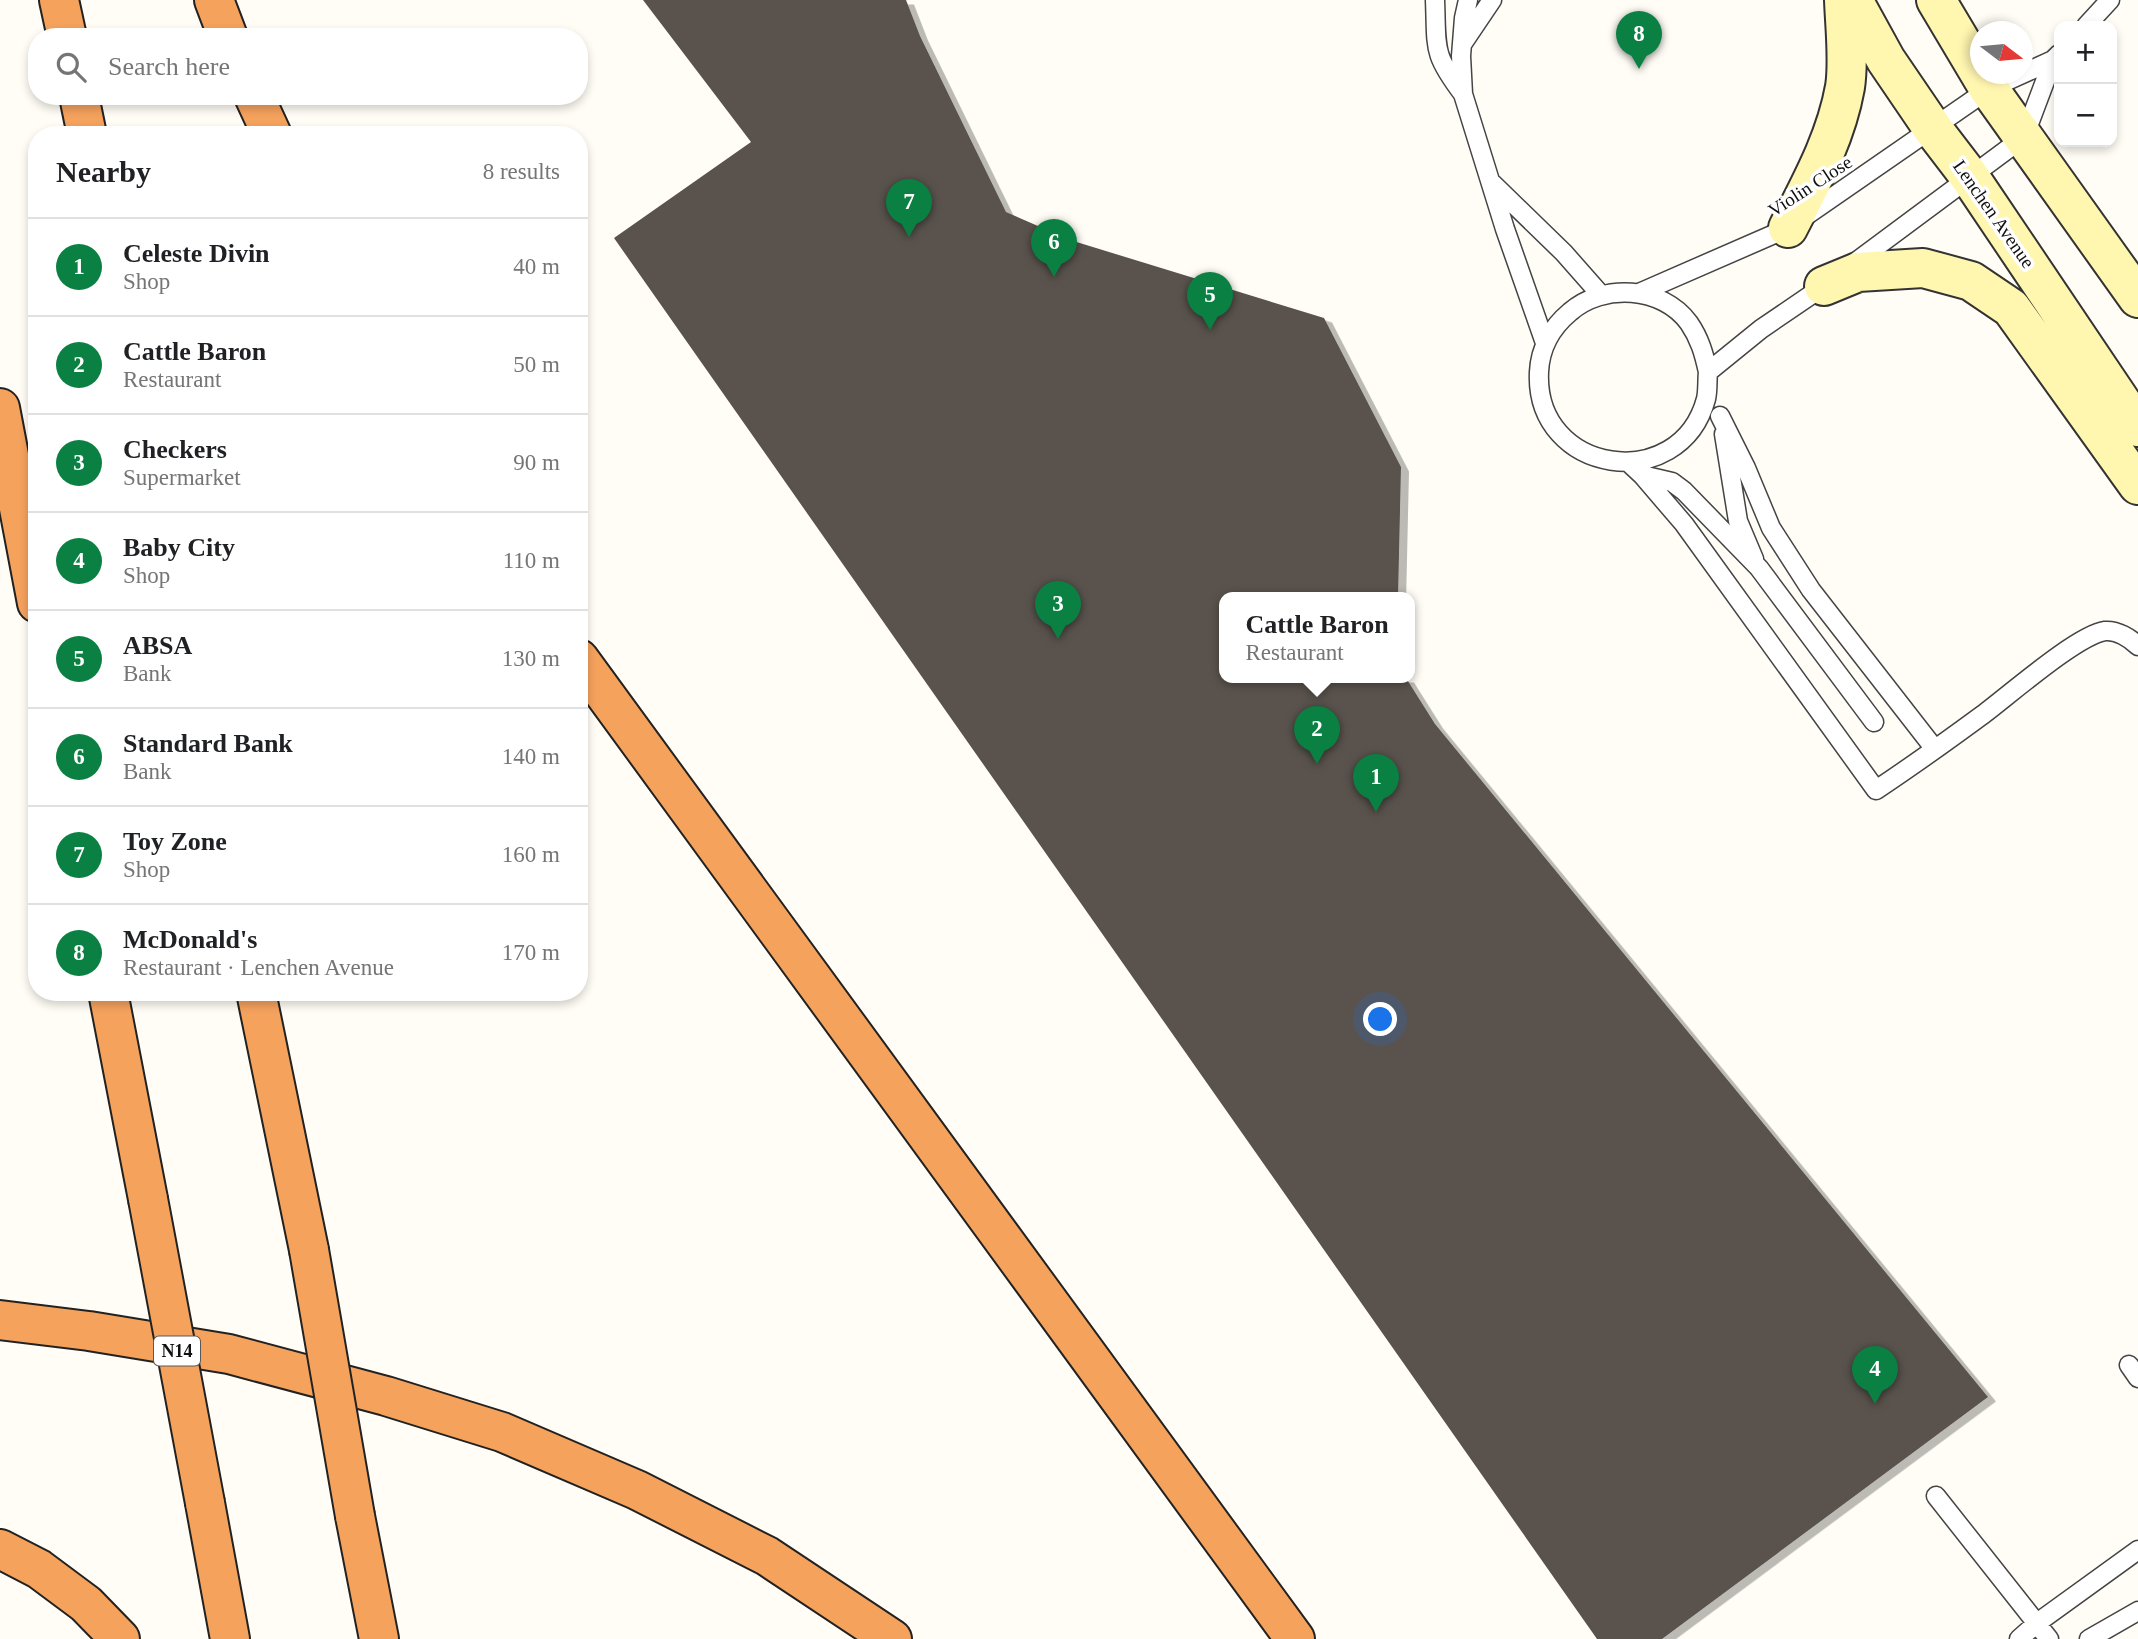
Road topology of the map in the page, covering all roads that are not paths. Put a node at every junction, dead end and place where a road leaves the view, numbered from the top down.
1 (59, 0) edge
2 (214, 0) edge
3 (1435, 0) edge
4 (1468, 0) edge
5 (1492, 0) edge
6 (1844, 0) edge
7 (1853, 0) edge
8 (1936, 0) edge
9 (2110, 0) edge
10 (2091, 21) edge
11 (65, 28) edge
12 (225, 28) edge
13 (1462, 44) junction
14 (2054, 58) edge
15 (2054, 62) edge
16 (1989, 89) junction
17 (1463, 94) junction
18 (81, 105) edge
19 (258, 105) edge
20 (85, 126) edge
21 (268, 126) edge
22 (1933, 129) junction
23 (2024, 137) junction
24 (1969, 176) junction
25 (1491, 181) junction
26 (1788, 229) junction
27 (1824, 286) junction
28 (1639, 293) junction
29 (1601, 295) junction
30 (2138, 298) edge
31 (1545, 343) junction
32 (1707, 380) junction
33 (0, 408) edge
34 (1720, 416) junction
35 (2138, 426) edge
36 (1628, 462) junction
37 (1642, 475) junction
38 (2138, 485) edge
39 (28, 556) edge
40 (1759, 568) junction
41 (2138, 646) edge
42 (588, 671) edge
43 (1874, 722) dead end
44 (1934, 748) junction
45 (110, 1001) edge
46 (258, 1001) edge
47 (0, 1320) edge
48 (1936, 1496) dead end
49 (0, 1549) edge
50 (2138, 1550) edge
51 (2138, 1611) edge
52 (2037, 1623) junction
53 (120, 1639) edge
54 (230, 1639) edge
55 (379, 1639) edge
56 (892, 1639) edge
57 (1295, 1639) edge
58 (2019, 1639) edge
59 (2049, 1639) edge
60 (2089, 1639) edge

1 - 11 highway
2 - 12 highway
3 - 17 lane
4 - 13 lane
5 - 13 lane
6 - 26 main road
7 - 22 main road, Lenchen Avenue
8 - 16 main road
9 - 10 lane
13 - 17 lane
14 - 16 lane, Violin Close
15 - 23 lane
16 - 22 lane, Violin Close
16 - 23 main road
17 - 25 lane
18 - 20 highway
19 - 21 highway
22 - 24 main road, Lenchen Avenue
22 - 26 lane, Violin Close
23 - 24 lane
23 - 30 main road
24 - 27 lane
24 - 35 main road, Lenchen Avenue
25 - 29 lane
25 - 31 lane
26 - 28 lane, Violin Close
27 - 32 lane
27 - 38 main road
28 - 29 lane, Violin Close
28 - 32 lane, Violin Close
29 - 31 lane, Violin Close
31 - 36 lane, Violin Close
32 - 34 lane
32 - 36 lane, Violin Close
33 - 39 highway
34 - 40 lane
34 - 44 lane
36 - 37 lane
37 - 40 lane
37 - 44 lane
40 - 43 lane
41 - 44 lane
42 - 57 highway
45 - 54 highway, N14, bridge
46 - 55 highway, bridge
47 - 56 highway
48 - 52 lane
49 - 53 highway
50 - 52 lane
51 - 60 lane
52 - 58 lane
52 - 59 lane

